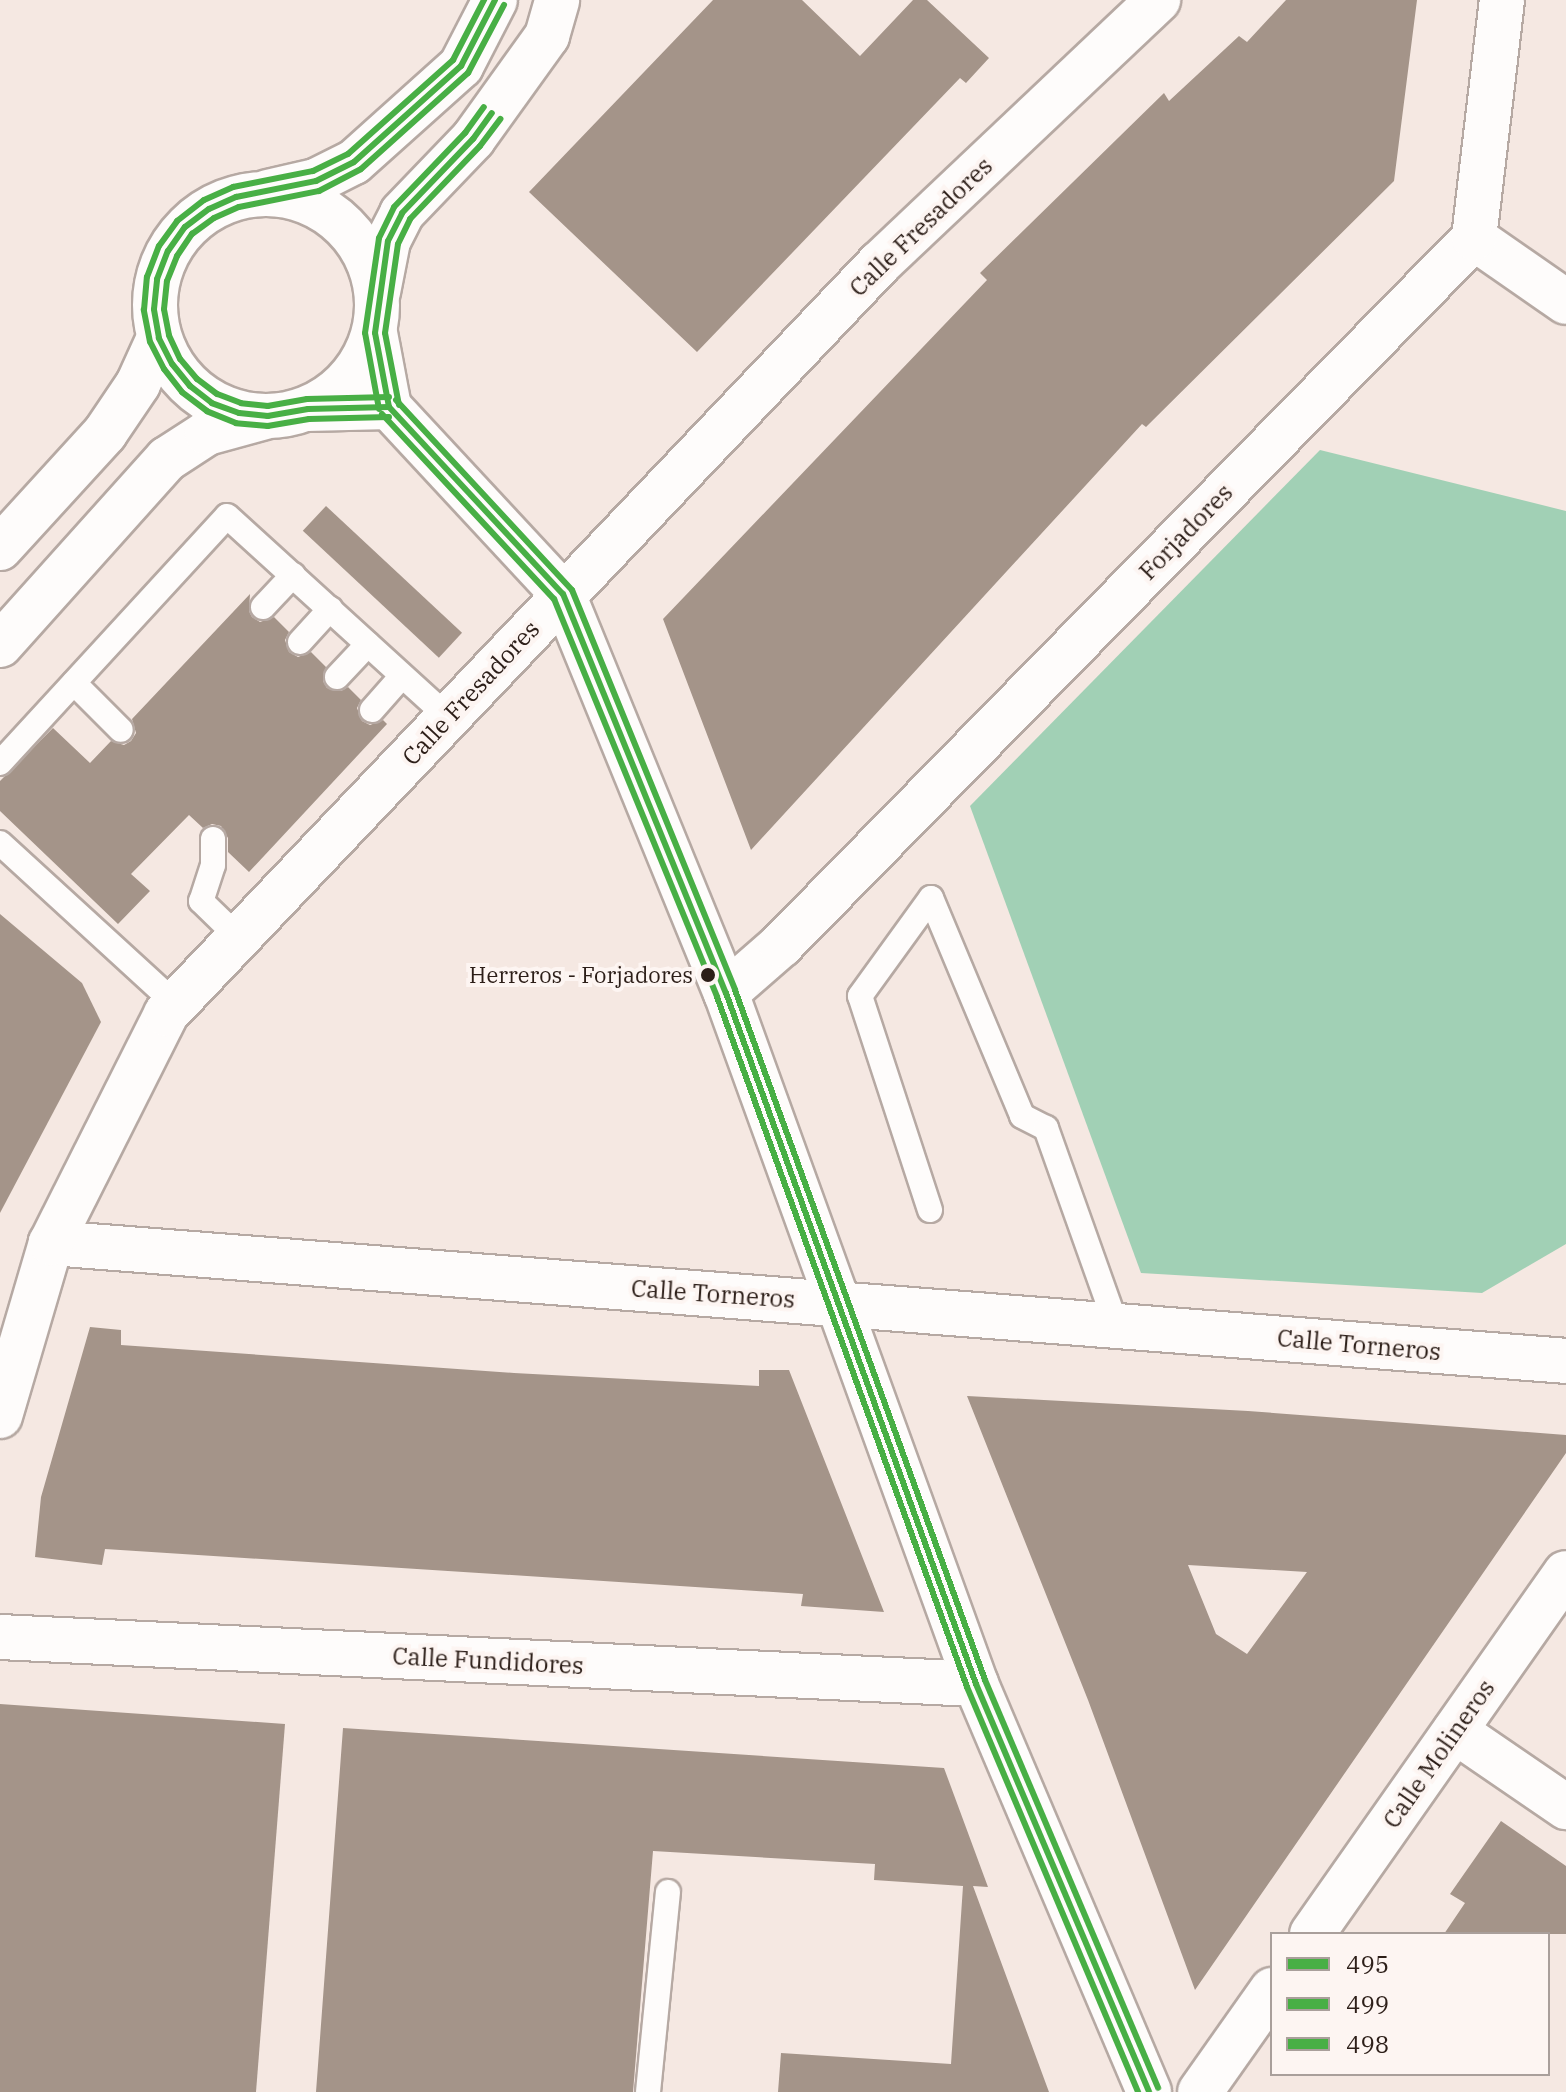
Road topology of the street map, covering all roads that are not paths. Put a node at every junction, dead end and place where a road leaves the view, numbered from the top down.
1 (495, 0) edge
2 (557, 0) edge
3 (1158, 0) edge
4 (1502, 0) edge
5 (266, 192) junction
6 (1474, 238) junction
7 (1566, 302) edge
8 (377, 312) junction
9 (159, 338) junction
10 (389, 407) junction
11 (288, 412) junction
12 (0, 548) edge
13 (293, 575) junction
14 (563, 594) junction
15 (263, 607) dead end
16 (330, 609) junction
17 (300, 642) dead end
18 (368, 644) junction
19 (0, 645) edge
20 (402, 676) junction
21 (337, 677) dead end
22 (74, 683) junction
23 (372, 710) dead end
24 (449, 718) junction
25 (121, 730) dead end
26 (0, 763) edge
27 (213, 839) dead end
28 (0, 843) edge
29 (239, 938) junction
30 (726, 993) junction
31 (176, 1004) junction
32 (930, 1210) dead end
33 (51, 1243) junction
34 (839, 1303) junction
35 (1116, 1325) junction
36 (1566, 1361) edge
37 (0, 1416) edge
38 (1566, 1573) edge
39 (0, 1637) edge
40 (976, 1684) junction
41 (1455, 1731) junction
42 (1566, 1807) edge
43 (668, 1892) dead end
44 (1313, 1932) edge
45 (1270, 1993) edge
46 (648, 2092) edge
47 (1149, 2092) edge
48 (1200, 2092) edge

1 - 5 street
2 - 8 street
3 - 14 street, Calle Fresadores
4 - 6 street
5 - 8 street
5 - 9 street
6 - 7 street
6 - 30 street, Forjadores
8 - 10 street
8 - 11 street
9 - 11 street
9 - 12 street
10 - 11 street
10 - 14 street
11 - 19 street
13 - 15 lane
13 - 16 lane
13 - 22 lane
14 - 24 street, Calle Fresadores
14 - 30 street
16 - 17 lane
16 - 18 lane
18 - 20 lane
18 - 21 lane
20 - 23 lane
20 - 24 lane
22 - 25 lane
22 - 26 lane
24 - 29 street, Calle Fresadores
27 - 29 lane
28 - 31 lane
29 - 31 street, Calle Fresadores
30 - 34 street
31 - 33 street, Calle Fresadores
32 - 35 lane
33 - 34 street, Calle Torneros
33 - 37 street, Calle Fresadores
34 - 35 street, Calle Torneros
34 - 40 street
35 - 36 street, Calle Torneros
38 - 41 street, Calle Molineros
39 - 40 street, Calle Fundidores
40 - 47 street
41 - 42 street
41 - 44 street, Calle Molineros
43 - 46 lane
45 - 48 street

